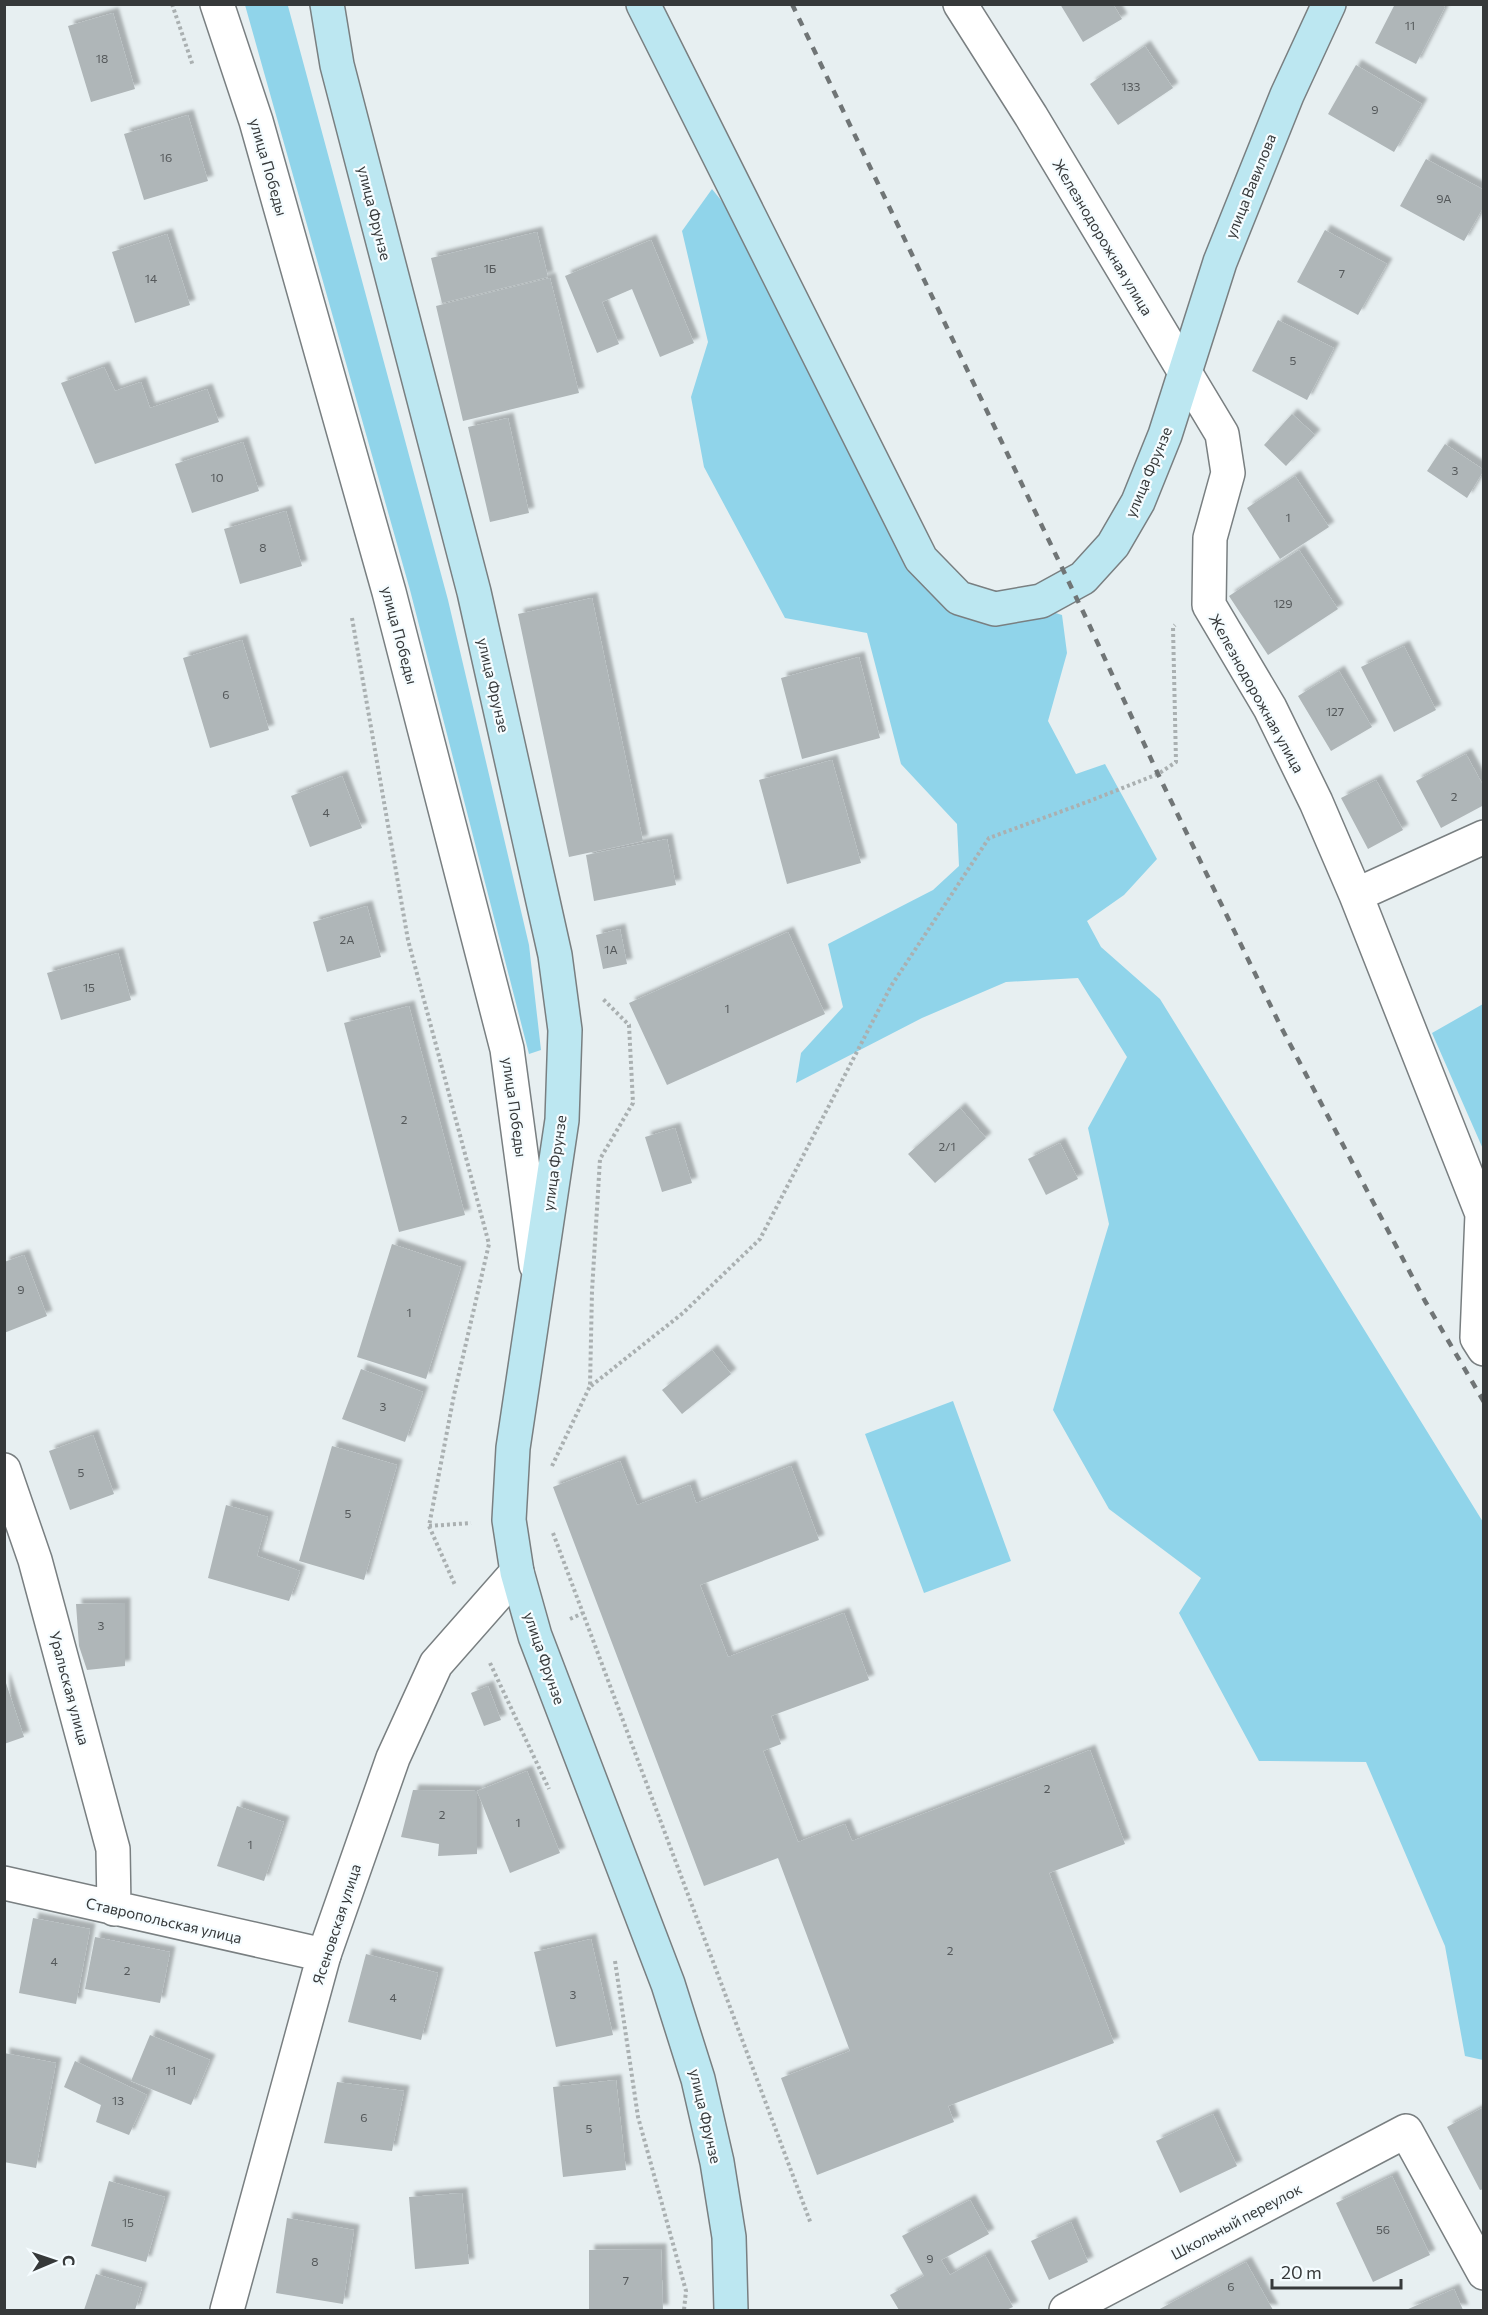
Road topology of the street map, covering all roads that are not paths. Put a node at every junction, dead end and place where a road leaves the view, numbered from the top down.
1 (218, 4) edge
2 (327, 4) edge
3 (643, 4) edge
4 (960, 4) edge
5 (1329, 4) edge
6 (1185, 373) junction
7 (1484, 837) edge
8 (1356, 895) junction
9 (537, 1275) junction
10 (1484, 1349) edge
11 (4, 1470) edge
12 (517, 1572) junction
13 (4, 1883) edge
14 (114, 1910) junction
15 (324, 1955) junction
16 (1484, 2273) edge
17 (227, 2310) edge
18 (731, 2310) edge
19 (1066, 2310) edge

1 - 9 street, улица Победы
2 - 9 main road, улица Фрунзе
3 - 6 main road, улица Фрунзе
4 - 6 street, Железнодорожная улица
5 - 6 main road, улица Вавилова
6 - 8 street, Железнодорожная улица
7 - 8 street
8 - 10 street, Железнодорожная улица
9 - 12 main road, улица Фрунзе
11 - 14 street, Уральская улица
12 - 15 street, Ясеновская улица
12 - 18 main road, улица Фрунзе
13 - 14 street, Ставропольская улица
14 - 15 street, Ставропольская улица
15 - 17 street, Ясеновская улица
16 - 19 street, Школьный переулок

